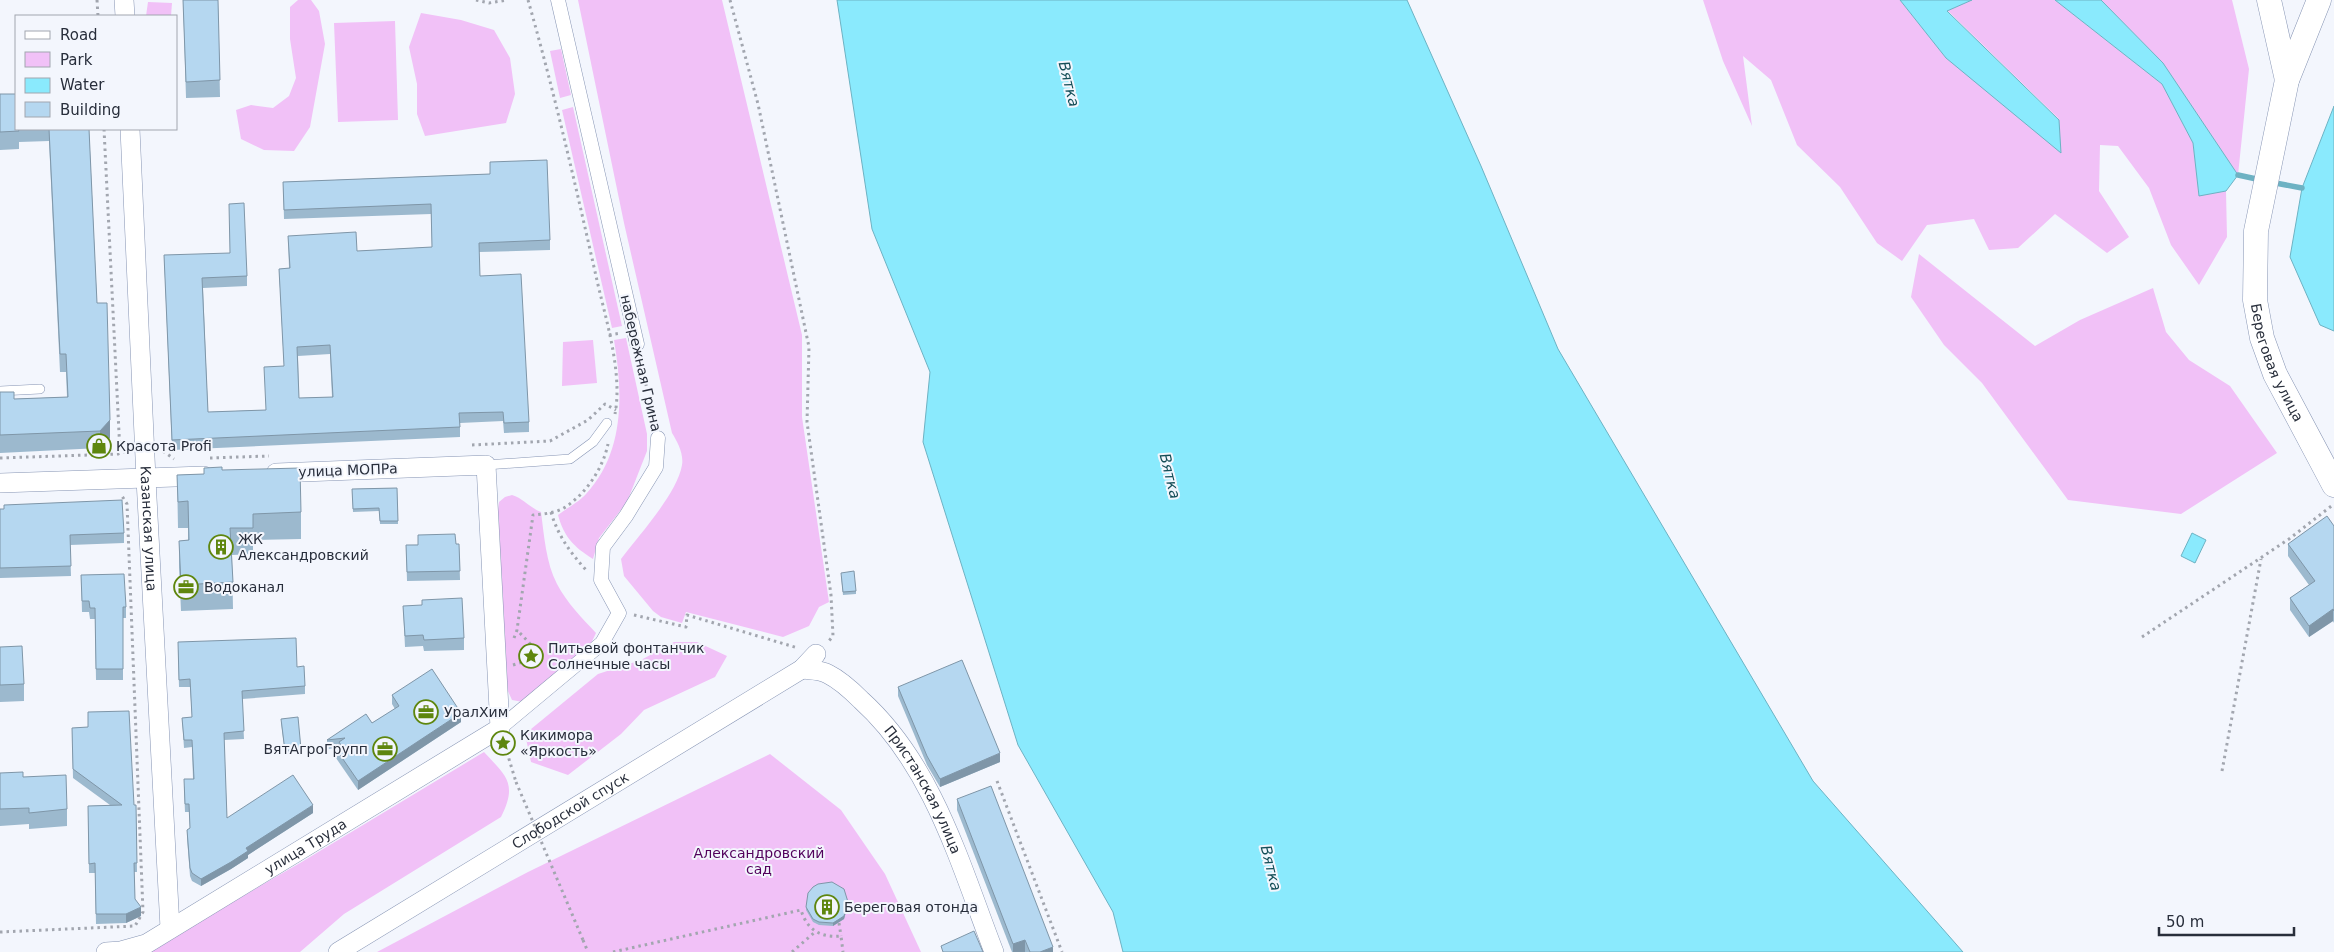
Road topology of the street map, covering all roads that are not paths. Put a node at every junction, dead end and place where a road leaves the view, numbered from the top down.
1 (124, 0) edge
2 (558, 0) edge
3 (2269, 0) edge
4 (2319, 0) edge
5 (125, 15) edge
6 (2287, 80) junction
7 (130, 130) edge
8 (637, 344) road end
9 (40, 388) dead end
10 (0, 391) edge
11 (611, 420) road end
12 (658, 438) road end
13 (486, 465) junction
14 (260, 474) edge
15 (222, 475) edge
16 (146, 479) junction
17 (0, 483) edge
18 (2334, 485) edge
19 (816, 654) dead end
20 (802, 669) junction
21 (500, 728) junction
22 (170, 928) junction
23 (106, 952) edge
24 (338, 952) edge
25 (994, 952) edge

1 - 5 street
2 - 8 street, набережная Грина
3 - 6 street
4 - 6 street, Береговая улица
6 - 18 street, Береговая улица
7 - 16 street, Казанская улица
9 - 10 lane
11 - 13 lane
12 - 21 street, набережная Грина
13 - 14 street, улица МОПРа
13 - 21 street
15 - 16 street
16 - 17 street
16 - 22 street, Казанская улица
19 - 20 street, Слободской спуск
20 - 24 street, Слободской спуск
20 - 25 street, Пристанская улица
21 - 22 street, улица Труда
22 - 23 street, улица Труда

